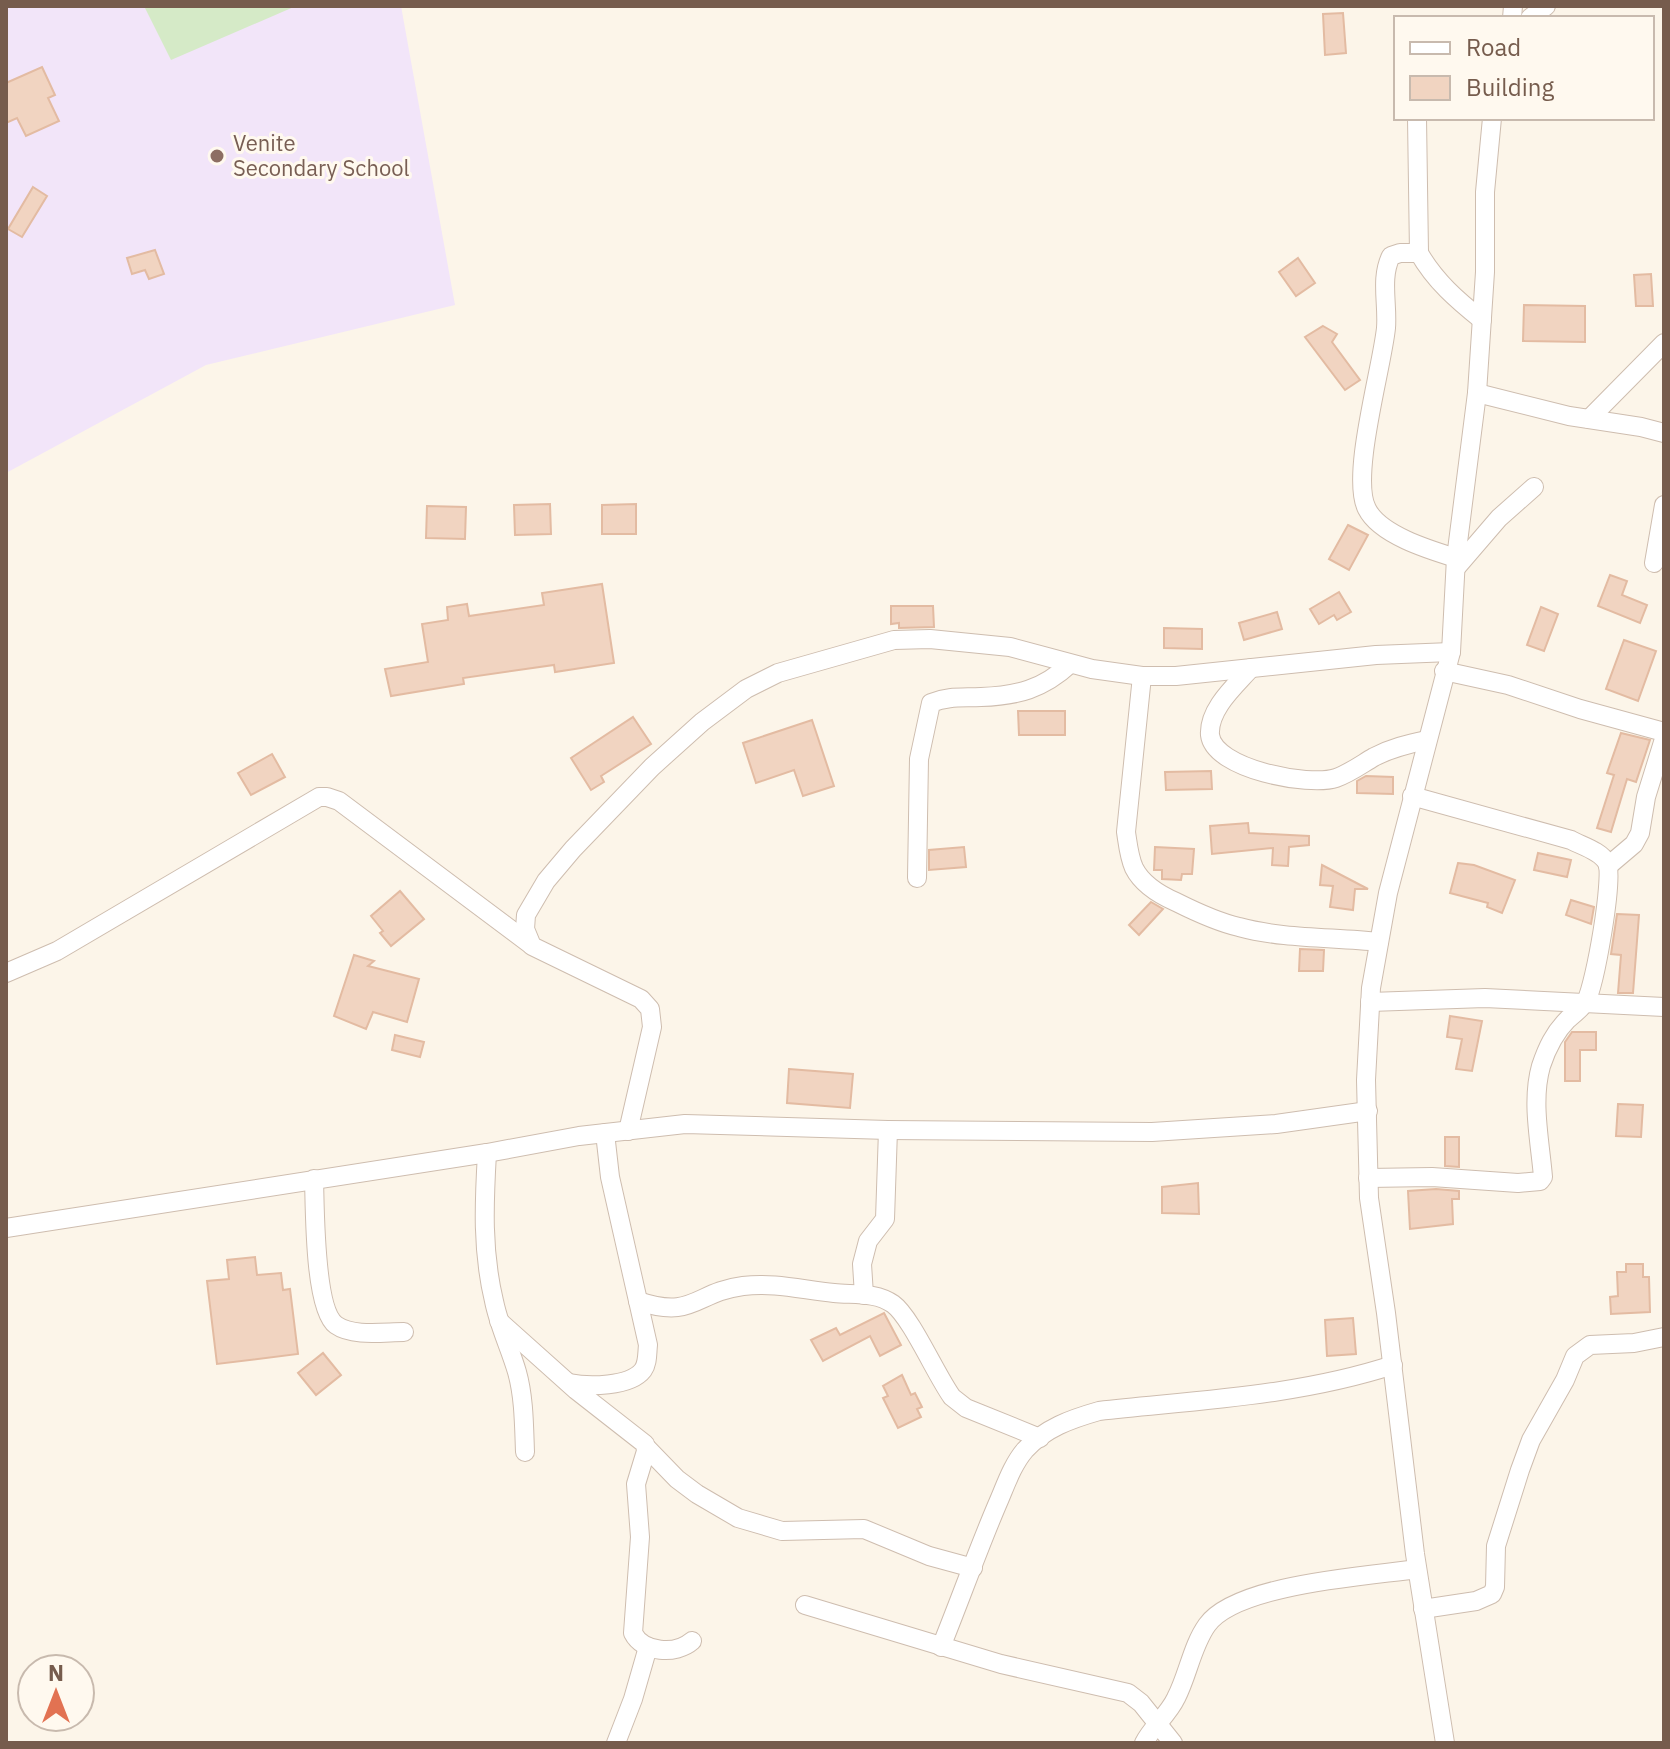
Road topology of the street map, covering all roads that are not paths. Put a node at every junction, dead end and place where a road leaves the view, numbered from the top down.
1 (1417, 120) edge
2 (1492, 120) edge
3 (1419, 253) junction
4 (1482, 320) junction
5 (1664, 343) edge
6 (1477, 393) junction
7 (1589, 419) junction
8 (1664, 433) edge
9 (1534, 487) dead end
10 (1664, 505) edge
11 (1456, 563) junction
12 (1654, 563) dead end
13 (1451, 652) junction
14 (1070, 664) junction
15 (1251, 668) junction
16 (1444, 671) junction
17 (1142, 676) junction
18 (1664, 732) edge
19 (1664, 739) edge
20 (1427, 740) junction
21 (1412, 796) junction
22 (1608, 866) junction
23 (917, 878) dead end
24 (1379, 942) junction
25 (532, 946) junction
26 (6, 973) edge
27 (1586, 1001) junction
28 (1370, 1002) junction
29 (1664, 1007) edge
30 (1368, 1111) junction
31 (888, 1130) junction
32 (628, 1131) junction
33 (605, 1133) junction
34 (487, 1153) junction
35 (1368, 1178) junction
36 (314, 1179) junction
37 (6, 1228) edge
38 (864, 1295) junction
39 (638, 1301) junction
40 (499, 1321) junction
41 (404, 1332) dead end
42 (1664, 1337) edge
43 (1393, 1365) junction
44 (569, 1383) junction
45 (1040, 1438) junction
46 (646, 1447) junction
47 (525, 1452) dead end
48 (973, 1568) junction
49 (1417, 1569) junction
50 (805, 1605) dead end
51 (1423, 1609) junction
52 (692, 1641) dead end
53 (648, 1647) junction
54 (941, 1647) junction
55 (1158, 1725) junction
56 (616, 1743) edge
57 (1144, 1743) edge
58 (1173, 1743) edge
59 (1445, 1743) edge

1 - 3 street
2 - 4 street
3 - 4 street
3 - 11 street
4 - 6 street
5 - 7 street
6 - 7 street
6 - 11 street
7 - 8 street
9 - 11 street
10 - 12 street
11 - 13 street
13 - 15 street
13 - 16 street
14 - 17 street
14 - 23 street
14 - 25 street
15 - 17 street
15 - 20 street
16 - 18 street
16 - 20 street
17 - 24 street
19 - 22 street
20 - 21 street
21 - 22 street
21 - 24 street
22 - 27 street
24 - 28 street
25 - 26 street
25 - 32 street
27 - 28 street
27 - 29 street
27 - 35 street
28 - 30 street
30 - 31 street
30 - 35 street
31 - 32 street
31 - 38 street
32 - 33 street
33 - 34 street
33 - 39 street
34 - 36 street
34 - 40 street
35 - 43 street
36 - 37 street
36 - 41 street
38 - 39 street
38 - 45 street
39 - 44 street
40 - 44 street
40 - 47 street
42 - 51 street
43 - 45 street
43 - 49 street
44 - 46 street
45 - 48 street
46 - 48 street
46 - 53 street
48 - 54 street
49 - 51 street
49 - 55 street
50 - 54 street
51 - 59 street
52 - 53 street
53 - 56 street
54 - 55 street
55 - 57 street
55 - 58 street

